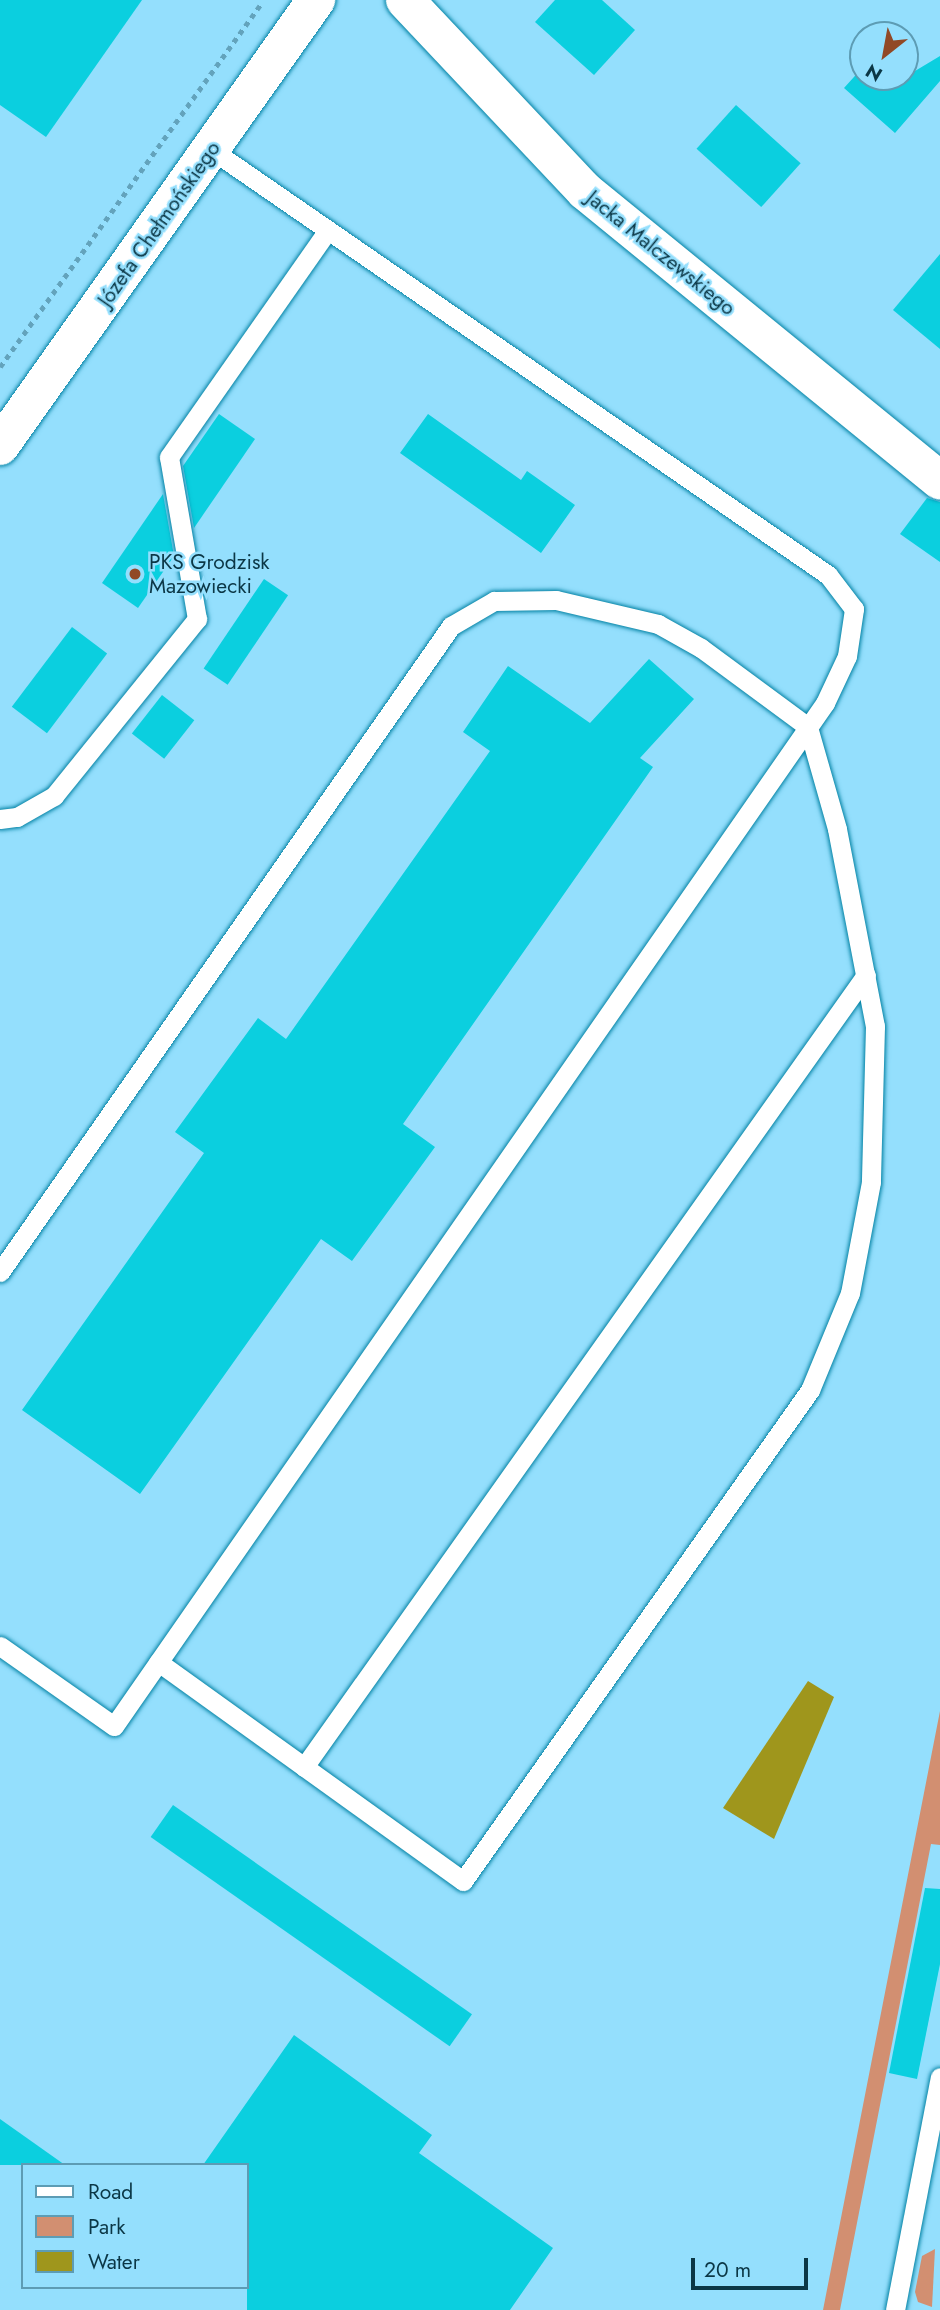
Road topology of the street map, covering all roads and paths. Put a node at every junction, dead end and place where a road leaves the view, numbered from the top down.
1 (264, 0) edge
2 (316, 0) edge
3 (405, 0) edge
4 (212, 150) junction
5 (327, 231) junction
6 (0, 367) edge
7 (0, 446) edge
8 (940, 481) edge
9 (808, 727) junction
10 (0, 819) edge
11 (866, 975) junction
12 (0, 1272) edge
13 (0, 1646) edge
14 (158, 1662) junction
15 (304, 1767) junction
16 (940, 2077) edge
17 (895, 2310) edge

1 - 6 path
2 - 4 street, Józefa Chełmońskiego
3 - 8 street, Jacka Malczewskiego
4 - 5 lane
4 - 7 street, Józefa Chełmońskiego
5 - 9 lane
5 - 10 lane
9 - 11 lane
9 - 12 lane
9 - 14 lane
11 - 15 lane
11 - 15 lane
13 - 14 lane
14 - 15 lane
16 - 17 lane

